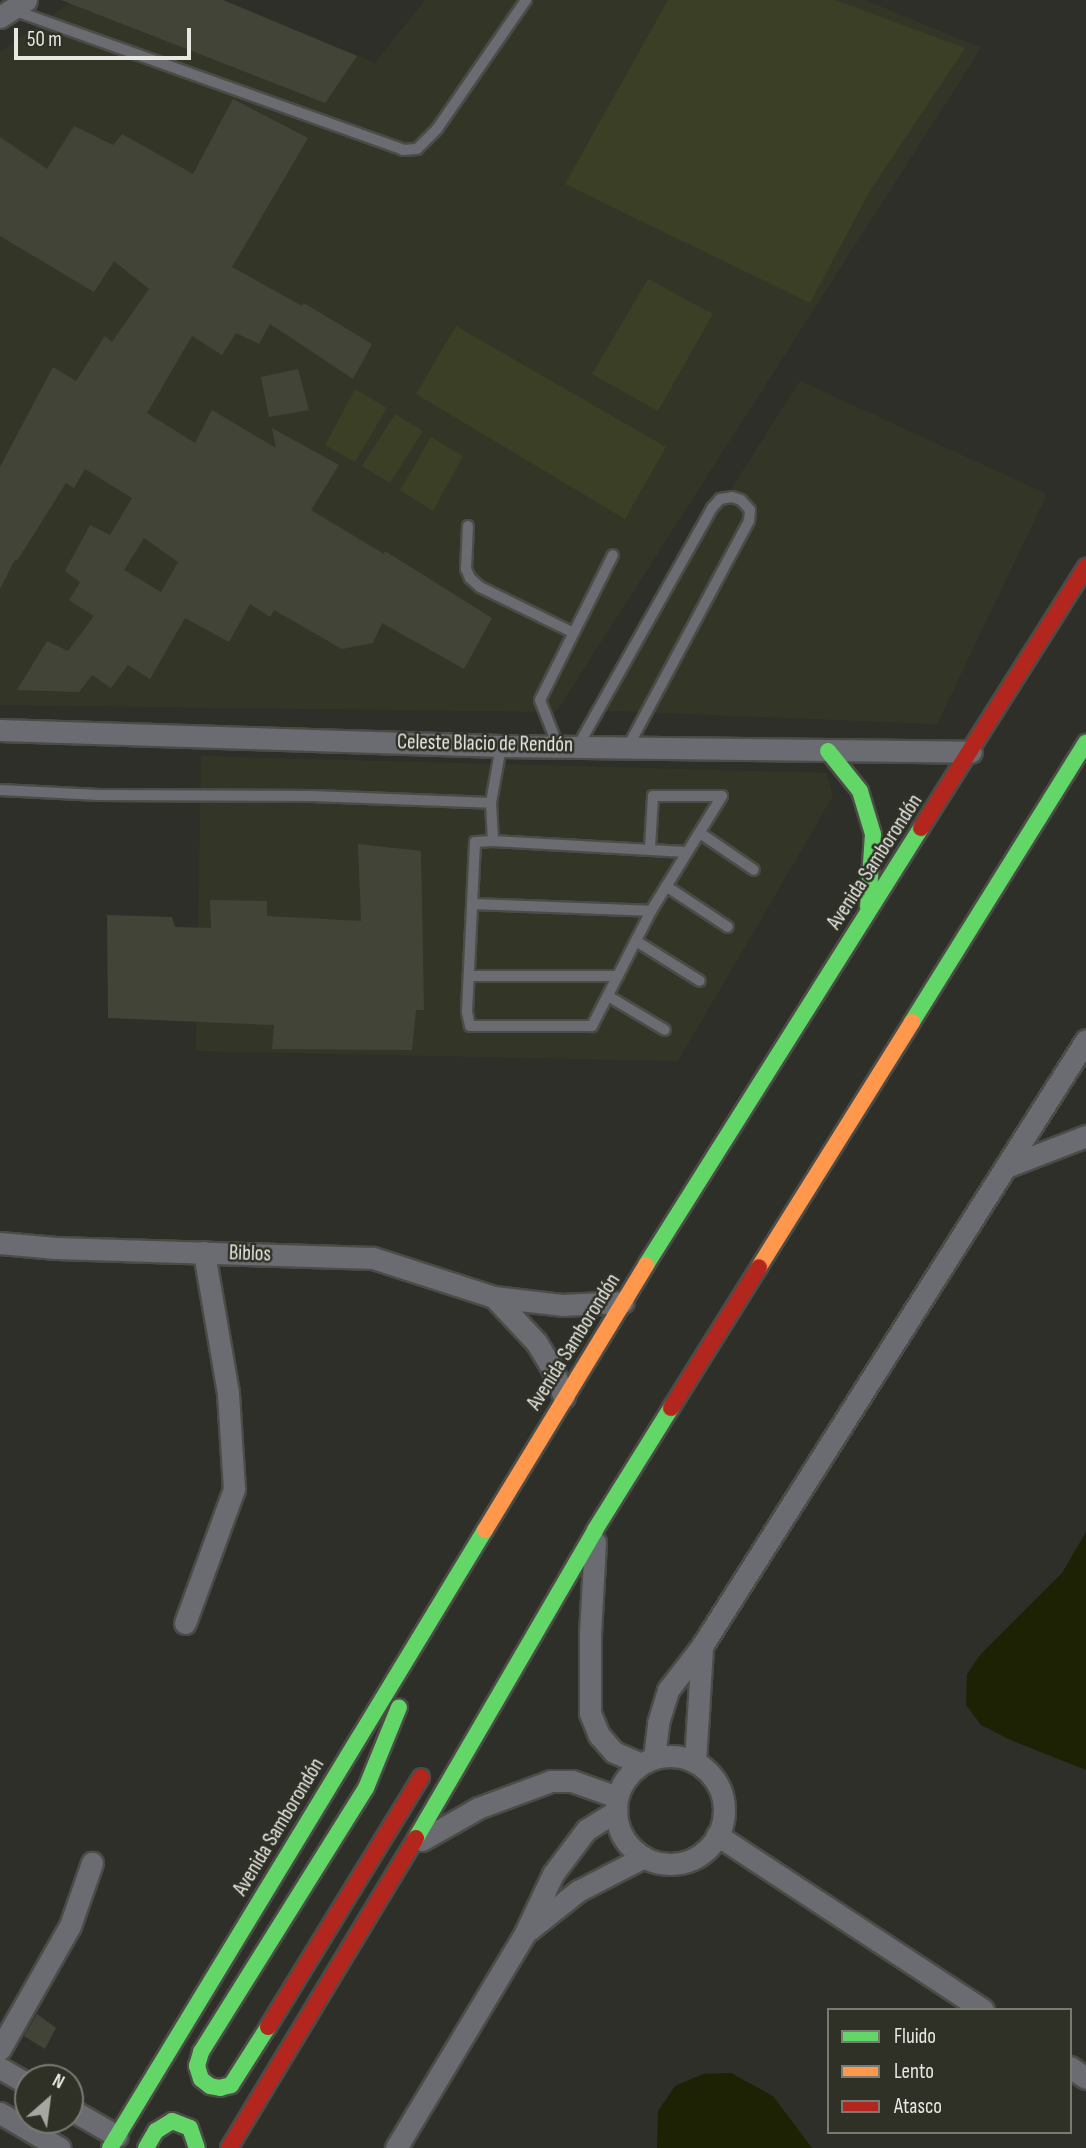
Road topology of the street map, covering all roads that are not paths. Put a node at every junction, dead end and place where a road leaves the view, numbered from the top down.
1 (526, 0) edge
2 (10, 8) edge
3 (468, 526) dead end
4 (613, 555) dead end
5 (1086, 567) edge
6 (572, 632) junction
7 (0, 730) edge
8 (1086, 743) edge
9 (501, 746) junction
10 (568, 746) junction
11 (628, 747) junction
12 (828, 751) junction
13 (971, 752) junction
14 (0, 790) edge
15 (491, 803) junction
16 (700, 833) junction
17 (493, 841) junction
18 (650, 848) junction
19 (686, 852) junction
20 (754, 870) dead end
21 (666, 886) junction
22 (472, 904) junction
23 (651, 911) junction
24 (867, 912) junction
25 (728, 927) dead end
26 (636, 941) junction
27 (469, 976) junction
28 (618, 976) junction
29 (700, 981) dead end
30 (608, 996) junction
31 (665, 1030) dead end
32 (1086, 1040) edge
33 (1086, 1136) edge
34 (1006, 1167) junction
35 (0, 1242) edge
36 (204, 1252) junction
37 (494, 1297) junction
38 (623, 1302) junction
39 (564, 1397) junction
40 (596, 1530) junction
41 (447, 1592) junction
42 (549, 1607) junction
43 (185, 1623) dead end
44 (702, 1646) junction
45 (483, 1689) dead end
46 (647, 1761) junction
47 (695, 1762) junction
48 (429, 1765) dead end
49 (616, 1804) junction
50 (717, 1836) junction
51 (411, 1847) junction
52 (645, 1857) junction
53 (92, 1863) dead end
54 (525, 1933) junction
55 (980, 2008) edge
56 (0, 2049) edge
57 (0, 2113) edge
58 (84, 2120) edge
59 (114, 2142) edge
60 (60, 2148) edge
61 (146, 2148) edge
62 (197, 2148) edge
63 (229, 2148) edge
64 (396, 2148) edge

1 - 2 lane
3 - 6 lane
4 - 6 lane
5 - 13 highway, Avenida Samborondón
6 - 10 lane
7 - 9 street, Celeste Blacio de Rendón
8 - 40 highway
9 - 10 street, Celeste Blacio de Rendón
9 - 15 lane
10 - 11 street, Celeste Blacio de Rendón
10 - 11 lane
11 - 12 street, Celeste Blacio de Rendón
12 - 13 street, Celeste Blacio de Rendón
12 - 24 highway
13 - 24 highway, Avenida Samborondón
14 - 15 lane
15 - 17 lane
16 - 18 lane
16 - 19 lane
16 - 20 lane
17 - 18 lane
17 - 22 lane
18 - 19 lane
19 - 21 lane
21 - 23 lane
21 - 25 lane
22 - 23 lane
22 - 27 lane
23 - 26 lane
24 - 38 highway, Avenida Samborondón
26 - 28 lane
26 - 29 lane
27 - 28 lane
27 - 30 lane
28 - 30 lane
30 - 31 lane
32 - 34 street
33 - 34 street
34 - 44 street
35 - 36 street, Biblos
36 - 37 street, Biblos
36 - 43 street
37 - 38 street, Biblos
37 - 39 street, Biblos
38 - 39 highway, Avenida Samborondón
39 - 41 highway, Avenida Samborondón
40 - 42 highway
40 - 46 street
41 - 48 highway
41 - 59 highway, Avenida Samborondón
42 - 45 highway
42 - 51 highway
44 - 46 street
44 - 47 street
46 - 47 street
46 - 49 street
47 - 50 street
49 - 51 street
49 - 52 street
49 - 54 street
50 - 52 street
50 - 55 street
51 - 63 highway
52 - 54 street
53 - 56 street
54 - 64 street
57 - 60 street
58 - 59 street
61 - 62 highway

